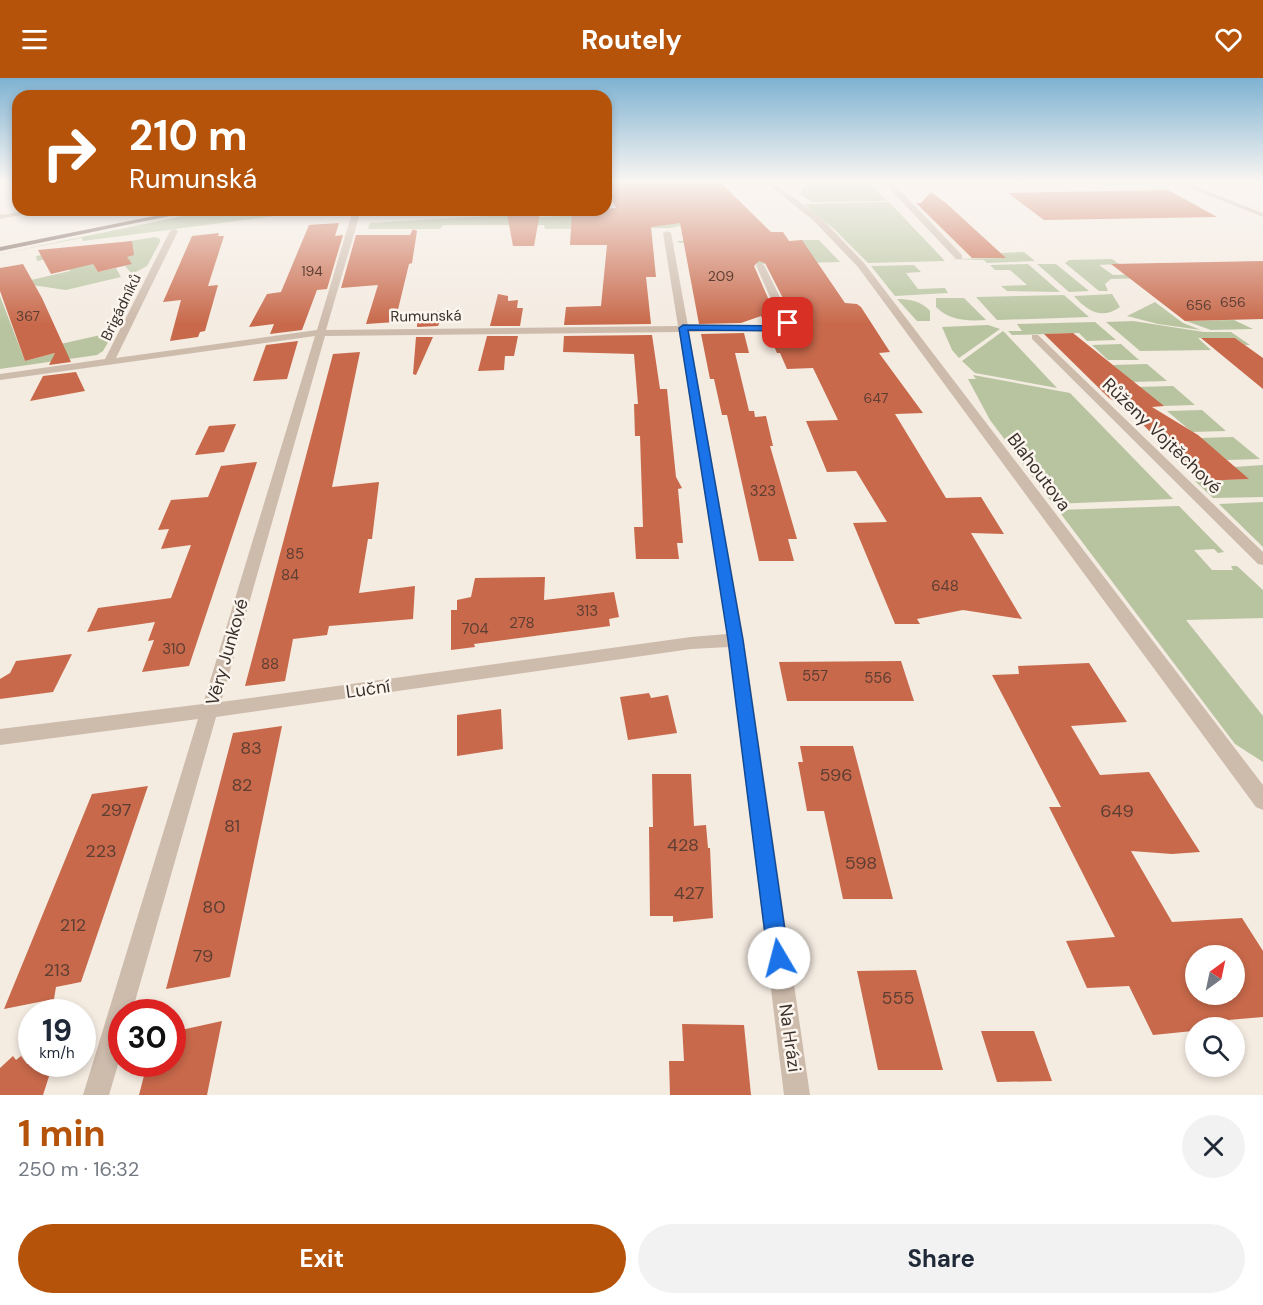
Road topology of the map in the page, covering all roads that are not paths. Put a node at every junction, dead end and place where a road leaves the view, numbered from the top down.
1 (98, 229) edge
2 (351, 229) edge
3 (827, 229) edge
4 (933, 229) edge
5 (174, 231) dead end
6 (667, 233) dead end
7 (0, 249) edge
8 (959, 256) dead end
9 (760, 265) dead end
10 (683, 328) junction
11 (319, 333) junction
12 (1035, 337) dead end
13 (109, 362) junction
14 (0, 377) edge
15 (1263, 560) edge
16 (736, 640) junction
17 (210, 711) junction
18 (0, 737) edge
19 (1263, 801) edge
20 (96, 1095) edge
21 (797, 1095) edge

1 - 7 main road
2 - 11 street, Věry Junkové
3 - 19 street, Blahoutova
4 - 8 street
5 - 13 street, Brigádníků
6 - 10 street, Na Hrázi
9 - 10 street, Rumunská
10 - 11 street, Rumunská
10 - 16 street, Na Hrázi
11 - 13 street, Rumunská
11 - 17 street, Věry Junkové
12 - 15 street, Růženy Vojtěchové
13 - 14 street, Rumunská
16 - 17 street, Luční
16 - 21 street, Na Hrázi
17 - 18 street, Luční
17 - 20 street, Věry Junkové

